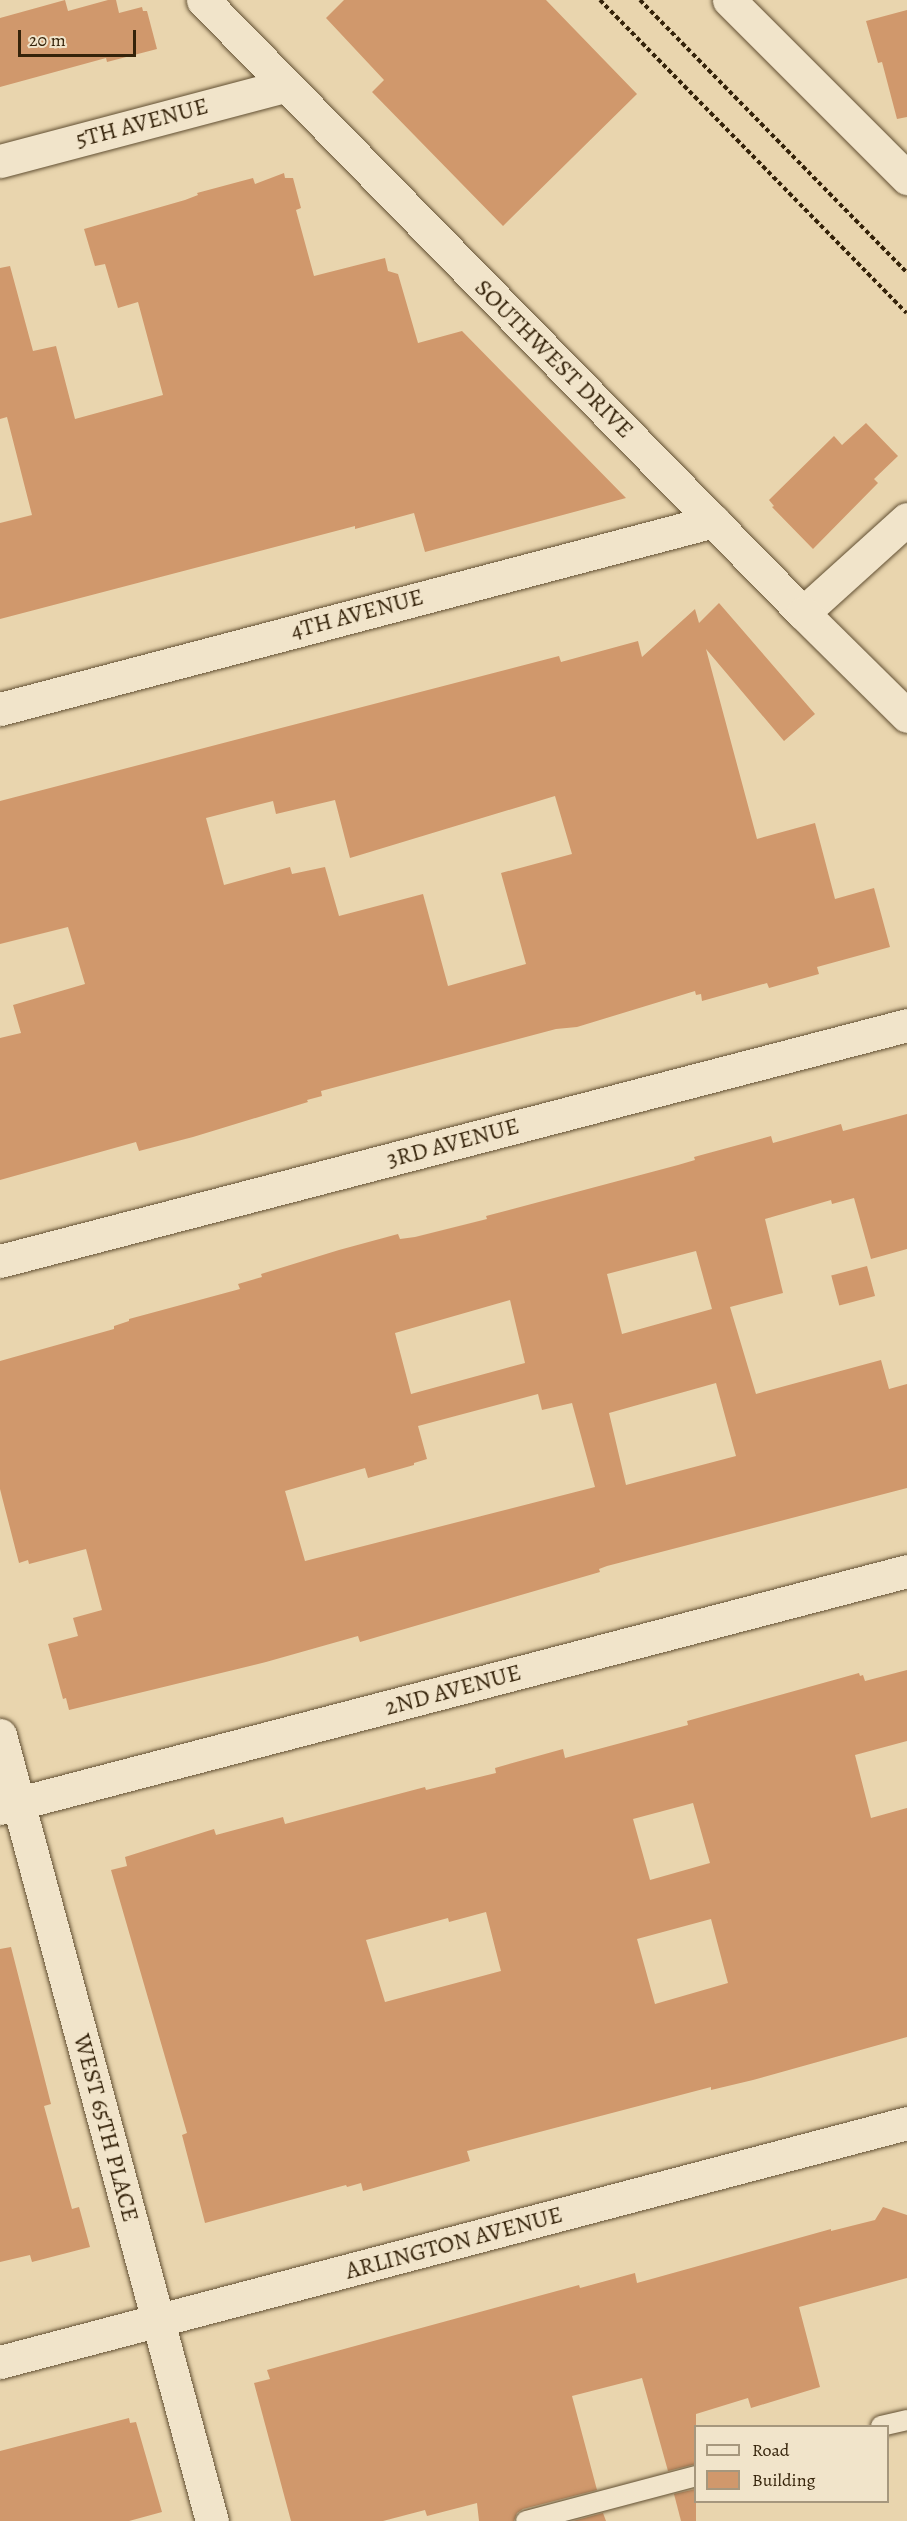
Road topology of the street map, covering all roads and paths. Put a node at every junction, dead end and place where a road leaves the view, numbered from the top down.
1 (202, 0) edge
2 (600, 0) edge
3 (640, 0) edge
4 (729, 0) edge
5 (284, 86) junction
6 (0, 161) edge
7 (907, 178) edge
8 (907, 273) edge
9 (907, 313) edge
10 (907, 519) edge
11 (714, 521) junction
12 (803, 613) junction
13 (0, 709) edge
14 (907, 716) edge
15 (907, 1025) edge
16 (0, 1261) edge
17 (907, 1571) edge
18 (0, 1735) edge
19 (9, 1806) edge
20 (907, 2123) edge
21 (158, 2321) junction
22 (0, 2362) edge
23 (907, 2420) edge
24 (888, 2425) edge
25 (694, 2477) edge
26 (212, 2521) edge
27 (526, 2521) edge

1 - 5 street, SOUTHWEST DRIVE
2 - 9 path
3 - 8 path
4 - 7 street
5 - 6 street, 5TH AVENUE
5 - 11 street, SOUTHWEST DRIVE
10 - 12 street
11 - 12 street, SOUTHWEST DRIVE
11 - 13 street, 4TH AVENUE
12 - 14 street, SOUTHWEST DRIVE
15 - 16 street, 3RD AVENUE
17 - 19 street, 2ND AVENUE
18 - 19 street, WEST 65TH PLACE
19 - 21 street, WEST 65TH PLACE
20 - 21 street, ARLINGTON AVENUE
21 - 22 street, ARLINGTON AVENUE
21 - 26 street, WEST 65TH PLACE
23 - 24 lane
25 - 27 lane

